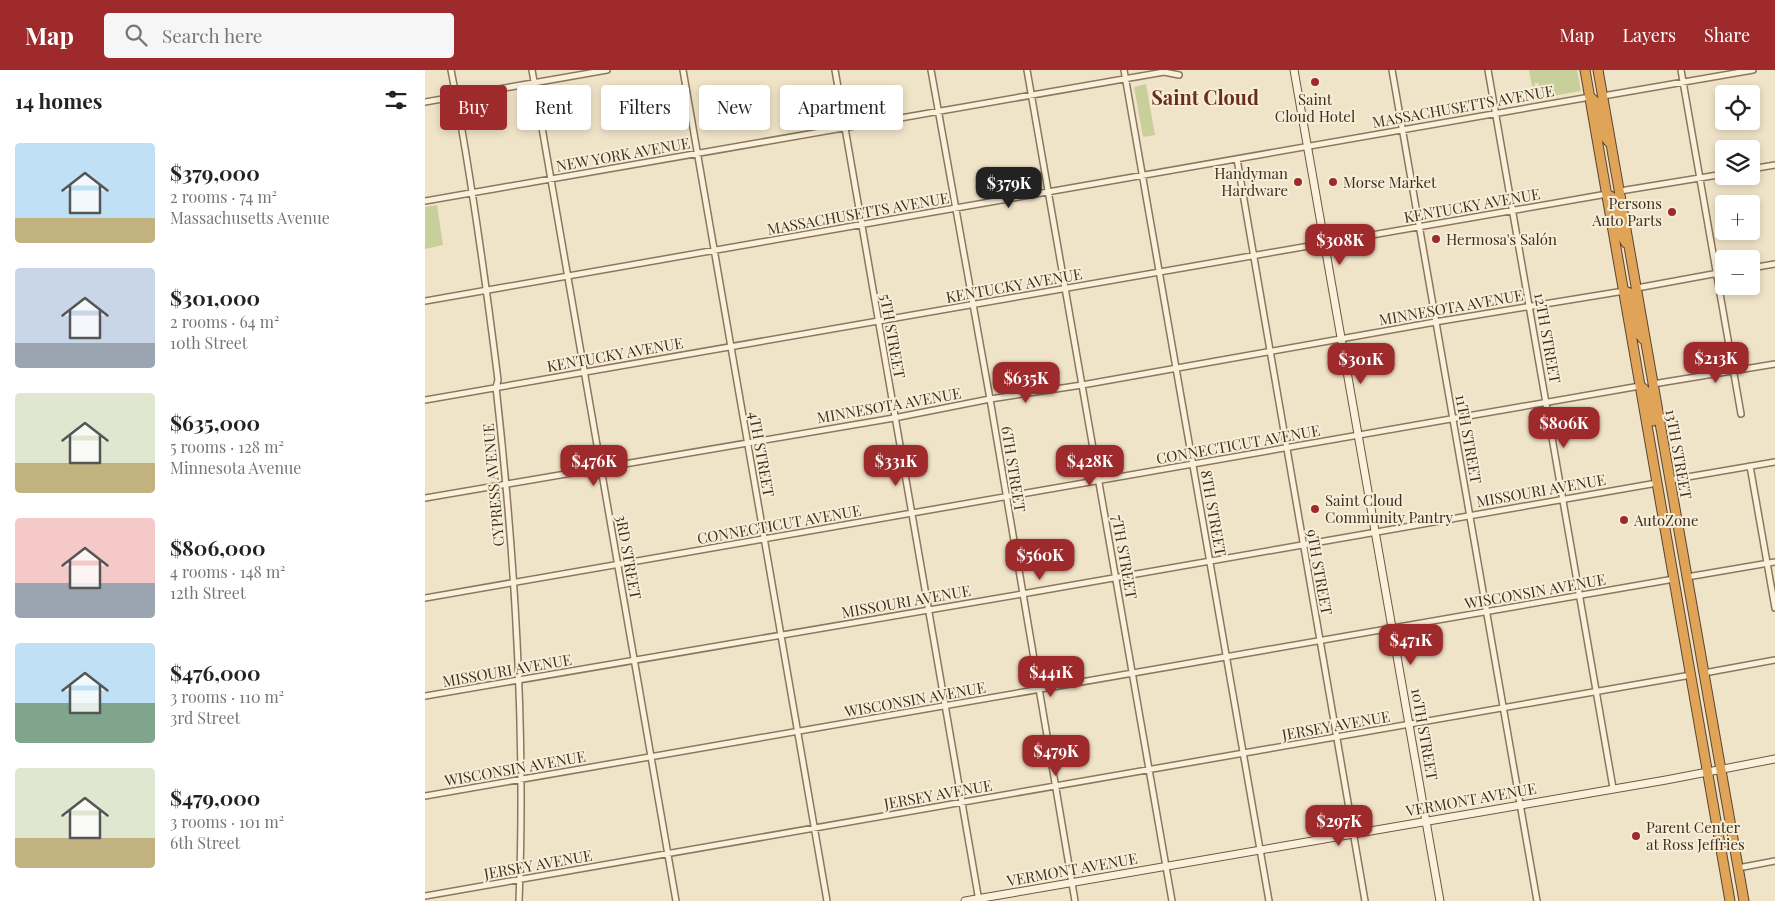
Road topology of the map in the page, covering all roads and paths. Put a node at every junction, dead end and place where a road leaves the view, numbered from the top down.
1 (451, 70) edge
2 (532, 70) edge
3 (607, 70) edge
4 (683, 70) edge
5 (835, 70) edge
6 (931, 70) edge
7 (1027, 70) edge
8 (1124, 70) edge
9 (1294, 70) edge
10 (1392, 70) edge
11 (1488, 70) edge
12 (1585, 70) edge
13 (1590, 70) edge
14 (1599, 70) edge
15 (1681, 70) edge
16 (1753, 70) edge
17 (1179, 75) dead end
18 (1126, 79) junction
19 (1683, 82) junction
20 (534, 83) junction
21 (454, 85) edge
22 (838, 85) edge
23 (507, 88) edge
24 (1032, 96) junction
25 (1603, 96) junction
26 (1590, 97) junction
27 (440, 99) edge
28 (425, 102) edge
29 (938, 112) junction
30 (1496, 114) junction
31 (903, 118) edge
32 (462, 130) edge
33 (834, 130) edge
34 (845, 130) edge
35 (1403, 130) junction
36 (1611, 144) junction
37 (1308, 146) junction
38 (1599, 147) junction
39 (698, 154) junction
40 (1237, 159) junction
41 (1775, 165) edge
42 (1760, 168) edge
43 (1143, 176) junction
44 (1715, 176) edge
45 (1700, 178) junction
46 (551, 179) junction
47 (1620, 191) junction
48 (1049, 192) junction
49 (473, 193) junction
50 (1607, 194) junction
51 (425, 201) edge
52 (955, 208) junction
53 (1513, 210) junction
54 (862, 225) junction
55 (1420, 226) junction
56 (1325, 242) junction
57 (1616, 243) junction
58 (715, 250) junction
59 (1629, 250) junction
60 (1253, 256) junction
61 (1775, 264) edge
62 (1760, 266) edge
63 (1715, 268) edge
64 (1160, 272) junction
65 (1715, 274) edge
66 (568, 276) junction
67 (1065, 288) junction
68 (1637, 288) junction
69 (487, 290) junction
70 (1624, 291) junction
71 (1720, 295) edge
72 (425, 301) edge
73 (972, 304) junction
74 (1530, 307) junction
75 (878, 321) junction
76 (1436, 322) junction
77 (1342, 339) junction
78 (1632, 339) junction
79 (1646, 344) junction
80 (731, 346) junction
81 (1269, 352) junction
82 (1775, 364) edge
83 (1176, 368) junction
84 (1734, 371) junction
85 (584, 372) junction
86 (1653, 384) junction
87 (1083, 385) junction
88 (1641, 386) junction
89 (496, 387) junction
90 (990, 399) junction
91 (425, 400) edge
92 (1546, 403) junction
93 (1741, 414) dead end
94 (894, 418) junction
95 (1453, 418) junction
96 (1359, 436) junction
97 (1662, 436) junction
98 (747, 442) junction
99 (1286, 448) junction
100 (1653, 460) junction
101 (1775, 462) edge
102 (1193, 465) junction
103 (1750, 466) junction
104 (601, 467) junction
105 (1670, 480) junction
106 (1099, 482) junction
107 (1657, 482) junction
108 (506, 484) junction
109 (1005, 497) junction
110 (425, 498) edge
111 (1563, 500) junction
112 (1674, 502) junction
113 (911, 514) junction
114 (1470, 515) junction
115 (1376, 532) junction
116 (765, 538) junction
117 (1303, 544) junction
118 (1671, 558) junction
119 (1210, 560) junction
120 (1775, 562) edge
121 (1767, 563) junction
122 (618, 565) junction
123 (1687, 576) junction
124 (1116, 577) junction
125 (1674, 579) junction
126 (514, 582) junction
127 (1022, 594) junction
128 (1690, 595) junction
129 (1580, 596) junction
130 (425, 598) edge
131 (1775, 608) edge
132 (928, 610) junction
133 (1487, 612) junction
134 (1393, 628) junction
135 (781, 635) junction
136 (1320, 641) junction
137 (1226, 657) junction
138 (1775, 660) edge
139 (635, 661) junction
140 (1132, 673) junction
141 (1703, 673) junction
142 (1691, 675) junction
143 (519, 680) junction
144 (1039, 690) junction
145 (1597, 692) junction
146 (425, 696) edge
147 (945, 706) junction
148 (1504, 708) junction
149 (1410, 724) junction
150 (797, 731) junction
151 (1336, 737) junction
152 (1243, 754) junction
153 (651, 757) junction
154 (1775, 759) edge
155 (1149, 770) junction
156 (1720, 770) junction
157 (1708, 772) junction
158 (520, 780) junction
159 (1056, 787) junction
160 (1613, 788) junction
161 (425, 796) edge
162 (961, 803) junction
163 (1520, 805) junction
164 (1427, 821) junction
165 (815, 828) junction
166 (1353, 834) junction
167 (1720, 846) junction
168 (1260, 850) junction
169 (668, 854) junction
170 (1775, 861) edge
171 (1166, 866) junction
172 (1738, 868) junction
173 (1725, 870) junction
174 (520, 880) junction
175 (1073, 883) junction
176 (1741, 887) junction
177 (425, 896) edge
178 (979, 900) edge
179 (519, 901) edge
180 (676, 901) edge
181 (827, 901) edge
182 (965, 901) edge
183 (1075, 901) edge
184 (1172, 901) edge
185 (1269, 901) edge
186 (1365, 901) edge
187 (1440, 901) edge
188 (1536, 901) edge
189 (1730, 901) edge
190 (1744, 901) edge

1 - 21 street, CYPRESS AVENUE
2 - 20 street, 3RD STREET
3 - 20 street
4 - 39 street, 4TH STREET
5 - 22 street, 5TH STREET
6 - 29 street, 6TH STREET
7 - 24 street, 7TH STREET
8 - 18 street, 8TH STREET
9 - 37 street, 10TH STREET
10 - 35 street, 11TH STREET
11 - 30 street, 12TH STREET
12 - 26 highway, 13TH STREET
13 - 25 highway
14 - 25 highway, 13TH STREET
15 - 19 street
16 - 19 street
17 - 18 street, NEW YORK AVENUE
18 - 24 street, NEW YORK AVENUE
18 - 43 street, 8TH STREET
19 - 25 street
19 - 45 street
20 - 23 street
20 - 46 street, 3RD STREET
24 - 29 street, NEW YORK AVENUE
24 - 48 street, 7TH STREET
25 - 36 highway, 13TH STREET
26 - 30 street, MASSACHUSETTS AVENUE
26 - 36 highway
26 - 38 highway, 13TH STREET
27 - 28 street
29 - 31 street, NEW YORK AVENUE
29 - 52 street, 6TH STREET
30 - 35 street, MASSACHUSETTS AVENUE
30 - 53 street, 12TH STREET
32 - 49 street, CYPRESS AVENUE
33 - 39 street, NEW YORK AVENUE
34 - 54 street, 5TH STREET
35 - 37 street, MASSACHUSETTS AVENUE
35 - 55 street, 11TH STREET
36 - 47 highway, 13TH STREET
37 - 40 street, MASSACHUSETTS AVENUE
37 - 56 street, 10TH STREET
38 - 47 highway
38 - 50 highway, 13TH STREET
39 - 46 street, NEW YORK AVENUE
39 - 58 street, 4TH STREET
40 - 43 street, MASSACHUSETTS AVENUE
40 - 60 street, 9TH STREET
41 - 42 street
43 - 48 street, MASSACHUSETTS AVENUE
43 - 64 street, 8TH STREET
44 - 45 street
45 - 47 street
45 - 63 street
46 - 49 street, NEW YORK AVENUE
46 - 66 street, 3RD STREET
47 - 59 highway, 13TH STREET
48 - 52 street, MASSACHUSETTS AVENUE
48 - 67 street, 7TH STREET
49 - 51 street, NEW YORK AVENUE
49 - 69 street, CYPRESS AVENUE
50 - 53 street, KENTUCKY AVENUE
50 - 57 highway, 13TH STREET
50 - 59 highway
52 - 54 street, MASSACHUSETTS AVENUE
52 - 73 street, 6TH STREET
53 - 55 street, KENTUCKY AVENUE
53 - 74 street, 12TH STREET
54 - 58 street, MASSACHUSETTS AVENUE
54 - 75 street, 5TH STREET
55 - 56 street, KENTUCKY AVENUE
55 - 76 street, 11TH STREET
56 - 60 street, KENTUCKY AVENUE
56 - 77 street, 10TH STREET
57 - 68 highway
57 - 70 highway, 13TH STREET
58 - 66 street, MASSACHUSETTS AVENUE
58 - 80 street, 4TH STREET
59 - 68 highway, 13TH STREET
60 - 64 street, KENTUCKY AVENUE
60 - 81 street, 9TH STREET
61 - 62 street
64 - 67 street, KENTUCKY AVENUE
64 - 83 street, 8TH STREET
65 - 68 street
66 - 69 street, MASSACHUSETTS AVENUE
66 - 85 street, 3RD STREET
67 - 73 street, KENTUCKY AVENUE
67 - 87 street, 7TH STREET
68 - 79 highway, 13TH STREET
69 - 72 street, MASSACHUSETTS AVENUE
69 - 89 street, CYPRESS AVENUE
70 - 74 street, MINNESOTA AVENUE
70 - 78 highway, 13TH STREET
70 - 79 highway
71 - 84 street
73 - 75 street, KENTUCKY AVENUE
73 - 90 street, 6TH STREET
74 - 76 street, MINNESOTA AVENUE
74 - 92 street, 12TH STREET
75 - 80 street, KENTUCKY AVENUE
75 - 94 street, 5TH STREET
76 - 77 street, MINNESOTA AVENUE
76 - 95 street, 11TH STREET
77 - 81 street, MINNESOTA AVENUE
77 - 96 street, 10TH STREET
78 - 86 highway
78 - 88 highway, 13TH STREET
79 - 86 highway, 13TH STREET
80 - 85 street, KENTUCKY AVENUE
80 - 98 street, 4TH STREET
81 - 83 street, MINNESOTA AVENUE
81 - 99 street, 9TH STREET
82 - 84 street
83 - 87 street, MINNESOTA AVENUE
83 - 102 street, 8TH STREET
84 - 86 street
84 - 93 street
85 - 89 street, KENTUCKY AVENUE
85 - 104 street, 3RD STREET
86 - 97 highway, 13TH STREET
87 - 90 street, MINNESOTA AVENUE
87 - 106 street, 7TH STREET
88 - 92 street, CONNECTICUT AVENUE
88 - 97 highway
88 - 100 highway, 13TH STREET
89 - 91 street, KENTUCKY AVENUE
89 - 108 street, CYPRESS AVENUE
90 - 94 street, MINNESOTA AVENUE
90 - 109 street, 6TH STREET
92 - 95 street, CONNECTICUT AVENUE
92 - 111 street, 12TH STREET
94 - 98 street, MINNESOTA AVENUE
94 - 113 street, 5TH STREET
95 - 96 street, CONNECTICUT AVENUE
95 - 114 street, 11TH STREET
96 - 99 street, CONNECTICUT AVENUE
96 - 115 street, 10TH STREET
97 - 105 highway, 13TH STREET
98 - 104 street, MINNESOTA AVENUE
98 - 116 street, 4TH STREET
99 - 102 street, CONNECTICUT AVENUE
99 - 117 street, 9TH STREET
100 - 105 highway
100 - 107 highway, 13TH STREET
101 - 103 street
102 - 106 street, CONNECTICUT AVENUE
102 - 119 street, 8TH STREET
103 - 105 street
103 - 121 street
104 - 108 street, MINNESOTA AVENUE
104 - 122 street, 3RD STREET
105 - 112 highway, 13TH STREET
106 - 109 street, CONNECTICUT AVENUE
106 - 124 street, 7TH STREET
107 - 111 street, MISSOURI AVENUE
107 - 112 highway
107 - 118 highway, 13TH STREET
108 - 110 street, MINNESOTA AVENUE
108 - 126 street, CYPRESS AVENUE
109 - 113 street, CONNECTICUT AVENUE
109 - 127 street, 6TH STREET
111 - 114 street, MISSOURI AVENUE
111 - 129 street, 12TH STREET
112 - 123 highway, 13TH STREET
113 - 116 street, CONNECTICUT AVENUE
113 - 132 street, 5TH STREET
114 - 115 street, MISSOURI AVENUE
114 - 133 street, 11TH STREET
115 - 117 street, MISSOURI AVENUE
115 - 134 street, 10TH STREET
116 - 122 street, CONNECTICUT AVENUE
116 - 135 street, 4TH STREET
117 - 119 street, MISSOURI AVENUE
117 - 136 street, 9TH STREET
118 - 123 highway
118 - 125 highway, 13TH STREET
119 - 124 street, MISSOURI AVENUE
119 - 137 street, 8TH STREET
120 - 121 street
121 - 123 street
121 - 131 street
122 - 126 street, CONNECTICUT AVENUE
122 - 139 street, 3RD STREET
123 - 128 highway, 13TH STREET
124 - 127 street, MISSOURI AVENUE
124 - 140 street, 7TH STREET
125 - 128 highway
125 - 129 street, WISCONSIN AVENUE
125 - 142 highway, 13TH STREET
126 - 130 street, CONNECTICUT AVENUE
126 - 143 street, CYPRESS AVENUE
127 - 132 street, MISSOURI AVENUE
127 - 144 street, 6TH STREET
128 - 141 highway, 13TH STREET
129 - 133 street, WISCONSIN AVENUE
129 - 145 street, 12TH STREET
132 - 135 street, MISSOURI AVENUE
132 - 147 street, 5TH STREET
133 - 134 street, WISCONSIN AVENUE
133 - 148 street, 11TH STREET
134 - 136 street, WISCONSIN AVENUE
134 - 149 street, 10TH STREET
135 - 139 street, MISSOURI AVENUE
135 - 150 street, 4TH STREET
136 - 137 street, WISCONSIN AVENUE
136 - 151 street, 9TH STREET
137 - 140 street, WISCONSIN AVENUE
137 - 152 street, 8TH STREET
138 - 141 street
139 - 143 street, MISSOURI AVENUE
139 - 153 street, 3RD STREET
140 - 144 street, WISCONSIN AVENUE
140 - 155 street, 7TH STREET
141 - 156 highway, 13TH STREET
142 - 145 street, JERSEY AVENUE
142 - 157 highway, 13TH STREET
143 - 146 street, MISSOURI AVENUE
143 - 158 street, CYPRESS AVENUE
144 - 147 street, WISCONSIN AVENUE
144 - 159 street, 6TH STREET
145 - 148 street, JERSEY AVENUE
145 - 160 street, 12TH STREET
147 - 150 street, WISCONSIN AVENUE
147 - 162 street, 5TH STREET
148 - 149 street, JERSEY AVENUE
148 - 163 street, 11TH STREET
149 - 151 street, JERSEY AVENUE
149 - 164 street, 10TH STREET
150 - 153 street, WISCONSIN AVENUE
150 - 165 street, 4TH STREET
151 - 152 street, JERSEY AVENUE
151 - 166 street, 9TH STREET
152 - 155 street, JERSEY AVENUE
152 - 168 street, 8TH STREET
153 - 158 street, WISCONSIN AVENUE
153 - 169 street, 3RD STREET
154 - 156 street, VERMONT AVENUE
155 - 159 street, JERSEY AVENUE
155 - 171 street, 7TH STREET
156 - 157 street, VERMONT AVENUE
156 - 172 highway, 13TH STREET
157 - 160 street, VERMONT AVENUE
157 - 167 highway, 13TH STREET
158 - 161 street, WISCONSIN AVENUE
158 - 174 street, CYPRESS AVENUE
159 - 162 street, JERSEY AVENUE
159 - 175 street, 6TH STREET
160 - 163 street, VERMONT AVENUE
162 - 165 street, JERSEY AVENUE
162 - 178 street, 5TH STREET
163 - 164 street, VERMONT AVENUE
163 - 188 street, 11TH STREET
164 - 166 street, VERMONT AVENUE
164 - 187 street, 10TH STREET
165 - 169 street, JERSEY AVENUE
165 - 181 street, 4TH STREET
166 - 168 street, VERMONT AVENUE
166 - 186 street, 9TH STREET
167 - 172 highway
167 - 173 highway, 13TH STREET
168 - 171 street, VERMONT AVENUE
168 - 185 street, 8TH STREET
169 - 174 street, JERSEY AVENUE
169 - 180 street, 3RD STREET
170 - 172 street
171 - 175 street, VERMONT AVENUE
171 - 184 street, 7TH STREET
172 - 176 highway, 13TH STREET
173 - 176 highway
173 - 189 highway, 13TH STREET
174 - 177 street, JERSEY AVENUE
174 - 179 street, CYPRESS AVENUE
175 - 178 street, VERMONT AVENUE
175 - 183 street, 6TH STREET
176 - 190 highway, 13TH STREET
178 - 182 street, VERMONT AVENUE

